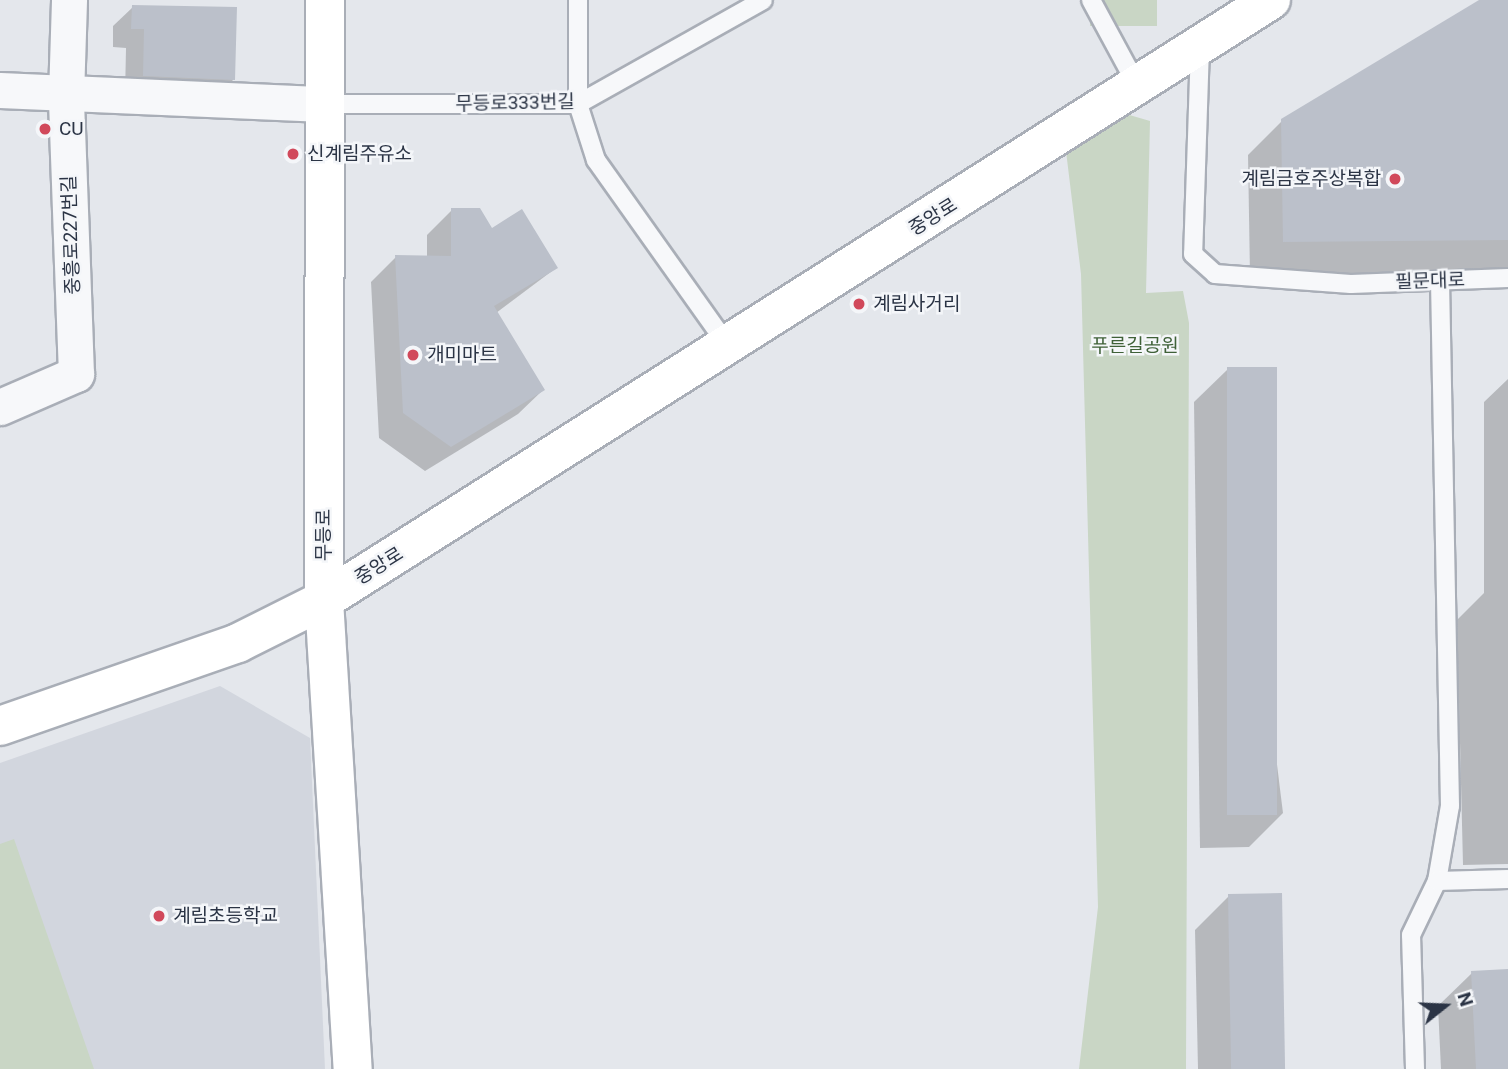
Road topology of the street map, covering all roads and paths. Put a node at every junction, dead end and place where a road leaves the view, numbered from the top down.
1 (69, 0) edge
2 (325, 0) edge
3 (578, 0) edge
4 (764, 0) edge
5 (1091, 0) edge
6 (1271, 0) edge
7 (1200, 47) junction
8 (1138, 87) junction
9 (0, 90) edge
10 (66, 96) junction
11 (324, 104) junction
12 (578, 104) junction
13 (1508, 278) edge
14 (1440, 281) junction
15 (728, 346) junction
16 (0, 407) edge
17 (324, 600) junction
18 (0, 726) edge
19 (1508, 879) edge
20 (1437, 881) junction
21 (353, 1069) edge
22 (1415, 1069) edge

1 - 10 street, 중흥로227번길
2 - 11 main road, 무등로
3 - 12 lane
4 - 12 lane, 무등로333번길
5 - 8 lane
6 - 7 main road, 중앙로
7 - 8 main road, 중앙로
7 - 14 lane, 필문대로
8 - 15 main road, 중앙로
9 - 10 street
10 - 11 street
10 - 16 street, 중흥로227번길
11 - 12 lane, 무등로333번길
11 - 17 main road, 무등로
12 - 15 lane
13 - 14 lane, 필문대로
14 - 20 lane
15 - 17 main road, 중앙로
17 - 18 main road, 중앙로
17 - 21 main road, 무등로
19 - 20 lane
20 - 22 lane

